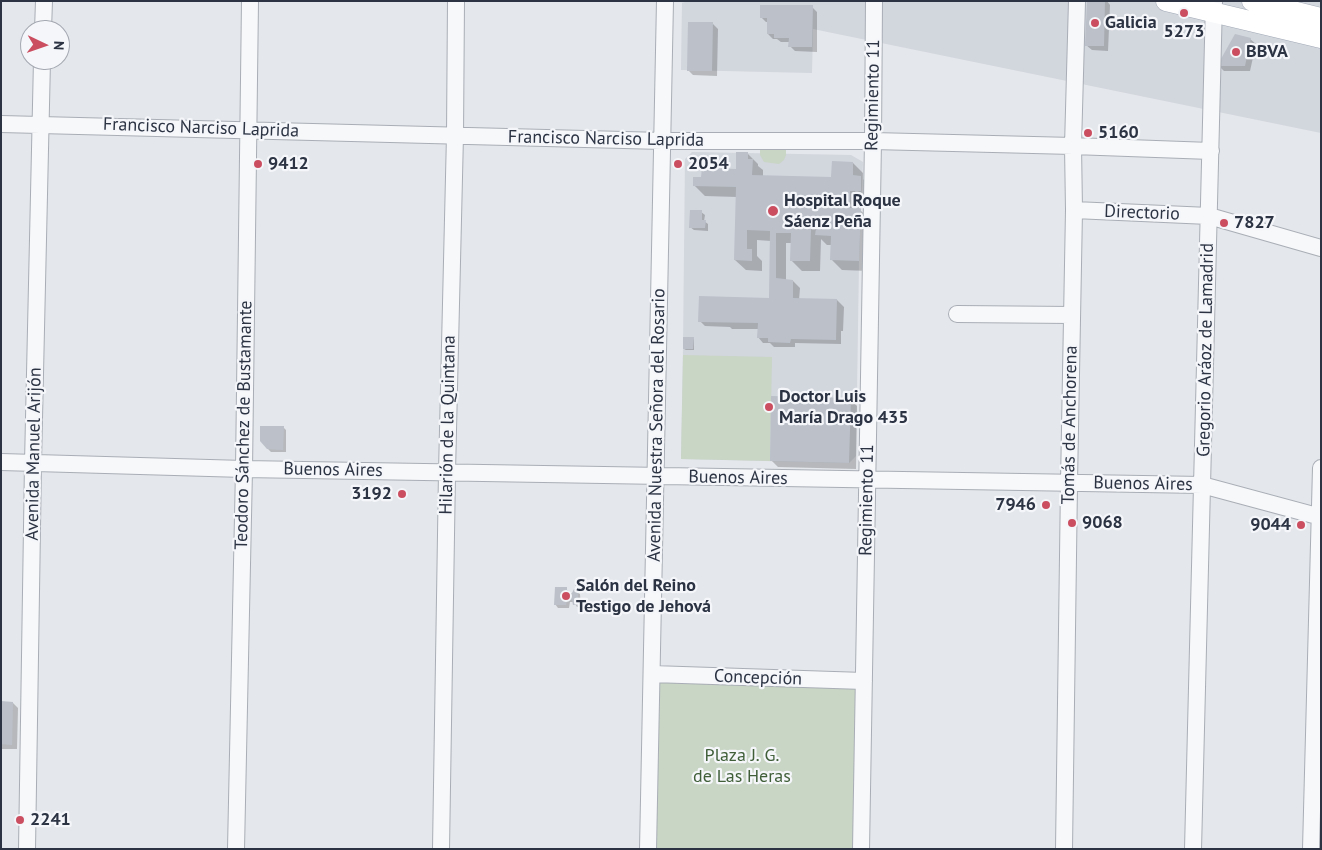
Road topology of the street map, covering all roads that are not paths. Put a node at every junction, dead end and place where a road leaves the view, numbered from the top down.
1 (44, 1) edge
2 (250, 1) edge
3 (456, 1) edge
4 (665, 1) edge
5 (874, 1) edge
6 (1076, 1) edge
7 (1166, 1) edge
8 (1252, 1) edge
9 (1214, 7) edge
10 (1321, 18) edge
11 (43, 20) edge
12 (1321, 38) edge
13 (42, 70) edge
14 (1, 124) edge
15 (41, 124) junction
16 (248, 130) junction
17 (455, 135) junction
18 (663, 141) junction
19 (873, 141) junction
20 (1073, 146) junction
21 (1210, 151) junction
22 (1074, 210) junction
23 (1209, 216) junction
24 (1321, 248) edge
25 (957, 314) dead end
26 (1072, 315) junction
27 (1, 462) edge
28 (33, 463) junction
29 (1321, 468) edge
30 (244, 469) junction
31 (447, 472) junction
32 (656, 476) junction
33 (867, 480) junction
34 (1068, 483) junction
35 (1202, 485) junction
36 (1320, 517) edge
37 (652, 674) junction
38 (864, 681) junction
39 (27, 849) edge
40 (236, 849) edge
41 (441, 849) edge
42 (648, 849) edge
43 (861, 849) edge
44 (1064, 849) edge
45 (1193, 849) edge
46 (1311, 849) edge

1 - 11 street
2 - 16 street, Teodoro Sánchez de Bustamante
3 - 17 street, Hilarión de la Quintana
4 - 18 street, Avenida Nuestra Señora del Rosario
5 - 19 street, Regimiento 11
6 - 20 street, Tomás de Anchorena
7 - 9 main road
8 - 10 main road
9 - 12 main road
9 - 21 street, Gregorio Aráoz de Lamadrid
13 - 15 street, Avenida Manuel Arijón
14 - 15 street, Francisco Narciso Laprida
15 - 16 street, Francisco Narciso Laprida
15 - 28 street, Avenida Manuel Arijón
16 - 17 street, Francisco Narciso Laprida
16 - 30 street, Teodoro Sánchez de Bustamante
17 - 18 street, Francisco Narciso Laprida
17 - 31 street, Hilarión de la Quintana
18 - 19 street, Francisco Narciso Laprida
18 - 32 street, Avenida Nuestra Señora del Rosario
19 - 20 street, Francisco Narciso Laprida
19 - 33 street, Regimiento 11
20 - 21 street, Francisco Narciso Laprida
20 - 22 street, Tomás de Anchorena
21 - 23 street, Gregorio Aráoz de Lamadrid
22 - 23 street, Directorio
22 - 26 street, Tomás de Anchorena
23 - 24 street
23 - 35 street, Gregorio Aráoz de Lamadrid
25 - 26 street
26 - 34 street, Tomás de Anchorena
27 - 28 street, Buenos Aires
28 - 30 street, Buenos Aires
28 - 39 street, Avenida Manuel Arijón
29 - 36 street
30 - 31 street, Buenos Aires
30 - 40 street, Teodoro Sánchez de Bustamante
31 - 32 street, Buenos Aires
31 - 41 street, Hilarión de la Quintana
32 - 33 street, Buenos Aires
32 - 37 street, Avenida Nuestra Señora del Rosario
33 - 34 street, Buenos Aires
33 - 38 street, Regimiento 11
34 - 35 street, Buenos Aires
34 - 44 street, Tomás de Anchorena
35 - 36 street, Buenos Aires
35 - 45 street, Gregorio Aráoz de Lamadrid
36 - 46 street
37 - 38 street, Concepción
37 - 42 street, Avenida Nuestra Señora del Rosario
38 - 43 street, Regimiento 11

